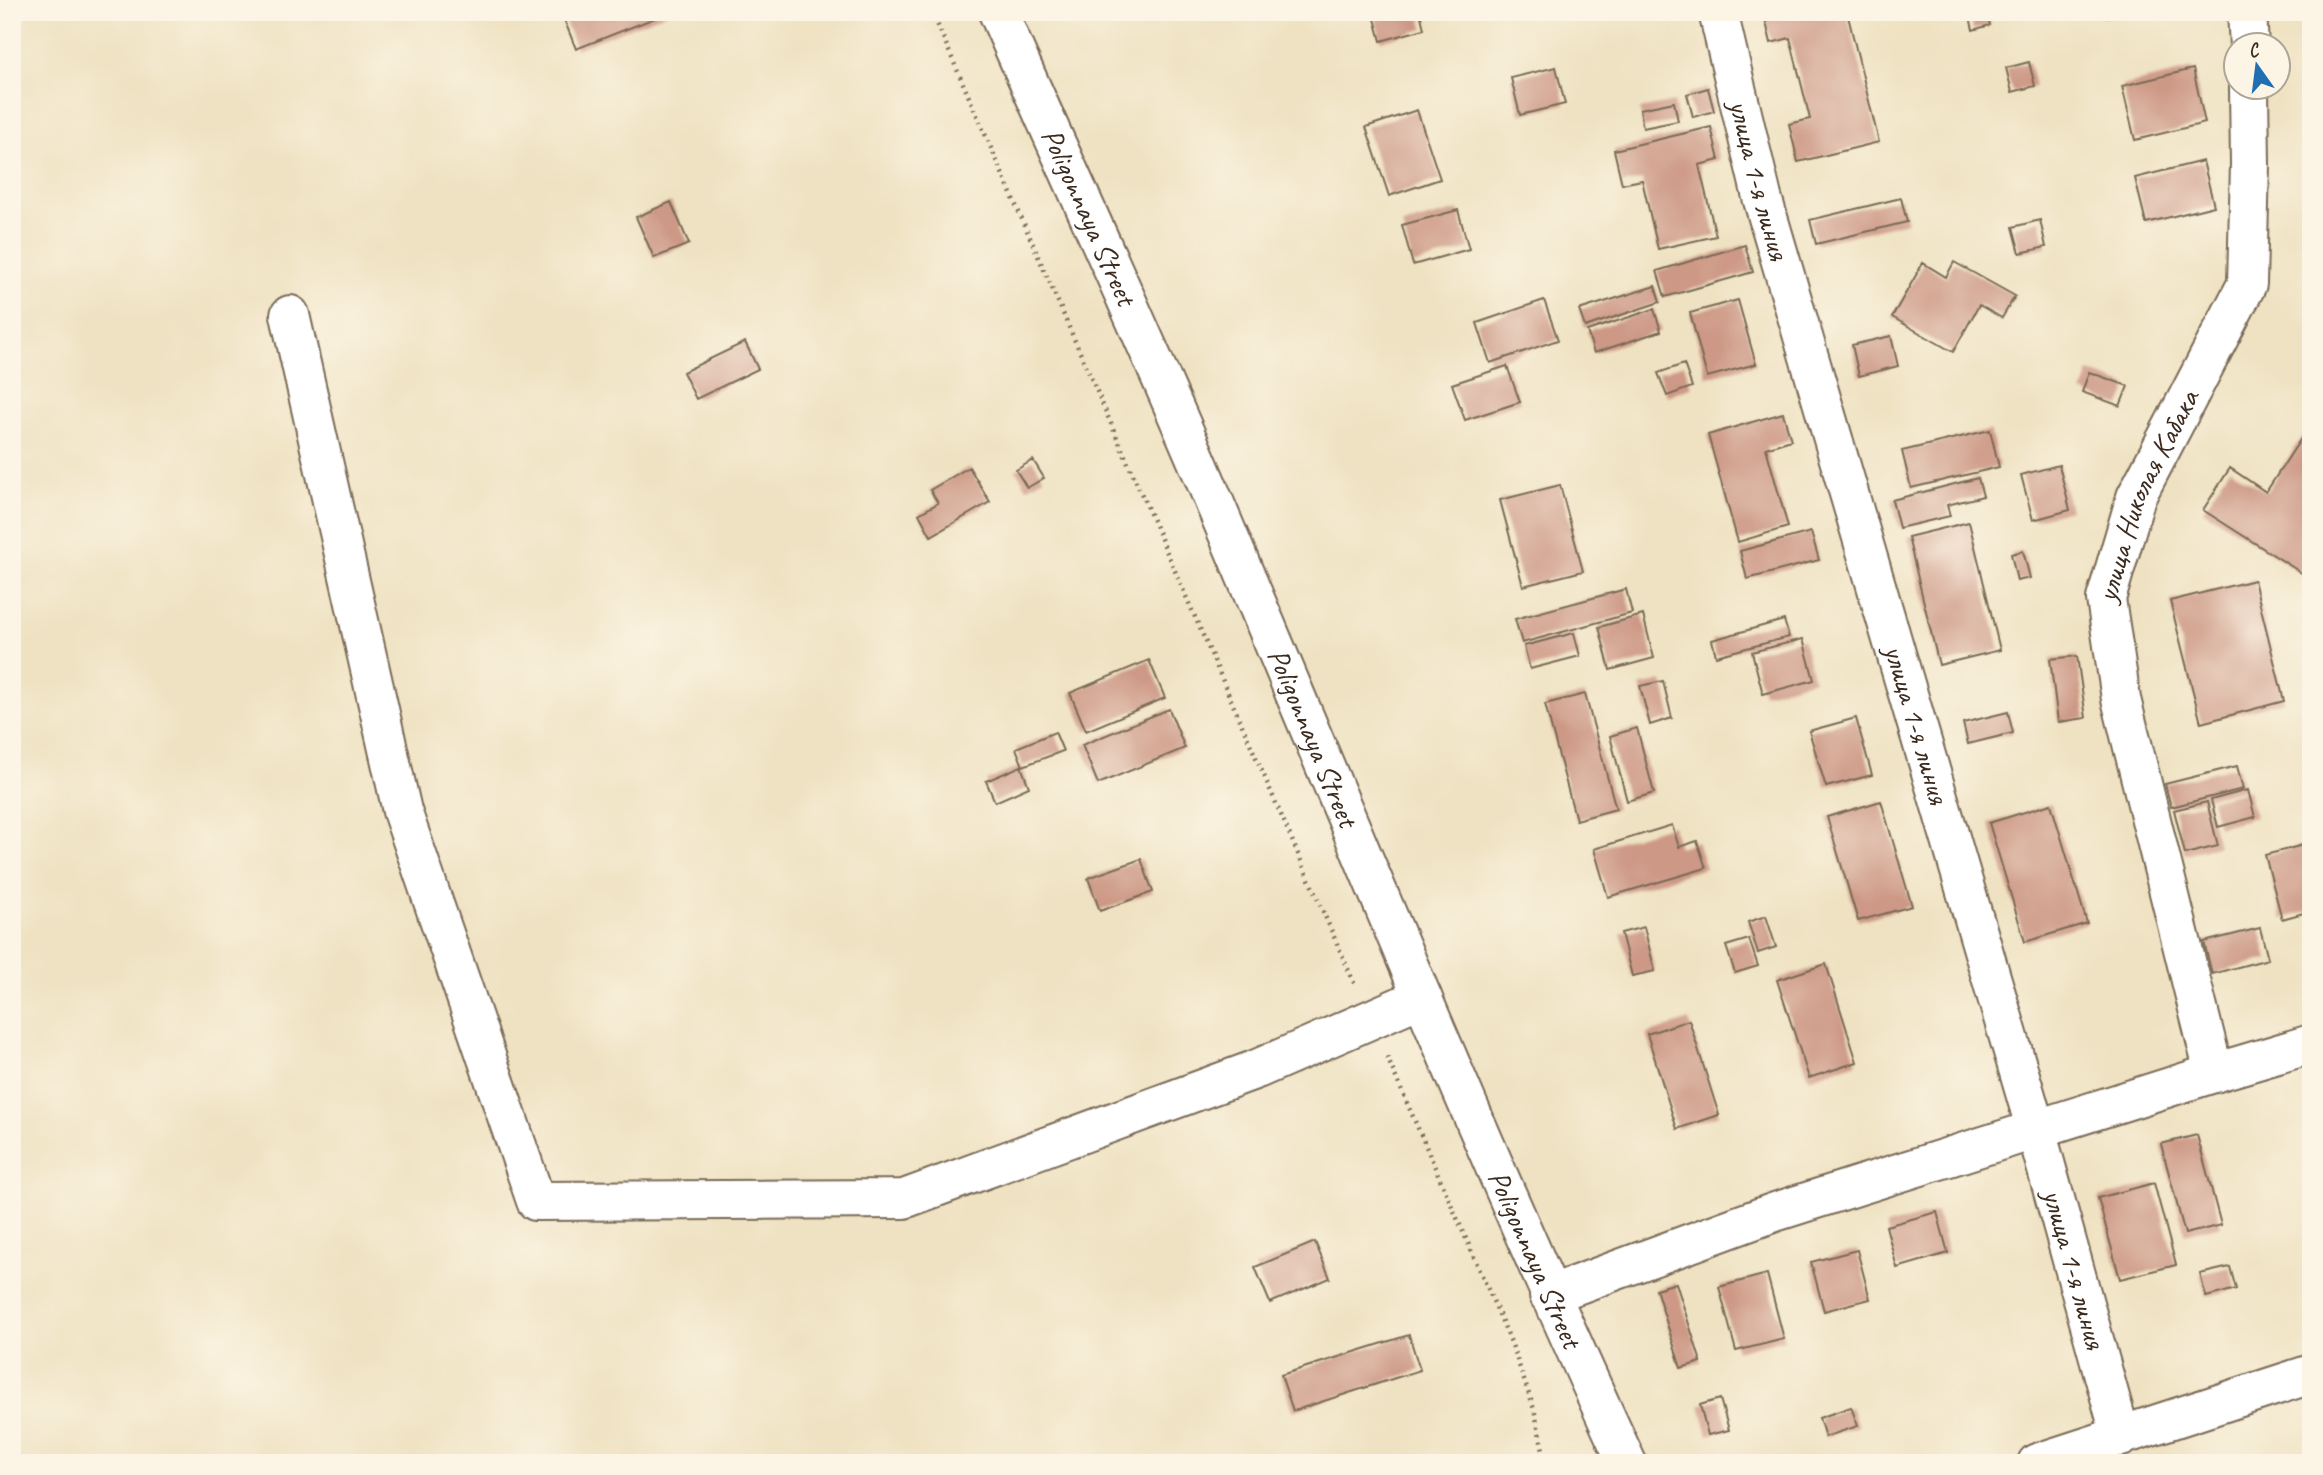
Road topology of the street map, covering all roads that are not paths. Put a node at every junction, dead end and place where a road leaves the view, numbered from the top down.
1 (998, 12) edge
2 (1718, 12) edge
3 (2247, 12) edge
4 (2248, 32) edge
5 (2249, 102) edge
6 (290, 315) dead end
7 (1422, 997) junction
8 (2311, 1044) edge
9 (2214, 1073) junction
10 (2036, 1130) junction
11 (1549, 1294) junction
12 (2311, 1374) edge
13 (2121, 1437) junction
14 (1627, 1463) edge
15 (2038, 1463) edge

1 - 7 street, Poligonnaya Street
2 - 10 street, улица 1-я линия
3 - 4 street
5 - 9 street, улица Николая Кабака
6 - 7 street
7 - 11 street, Poligonnaya Street
8 - 9 street
9 - 10 street
10 - 11 street
10 - 13 street, улица 1-я линия
11 - 14 street, Poligonnaya Street
12 - 13 street
13 - 15 street

